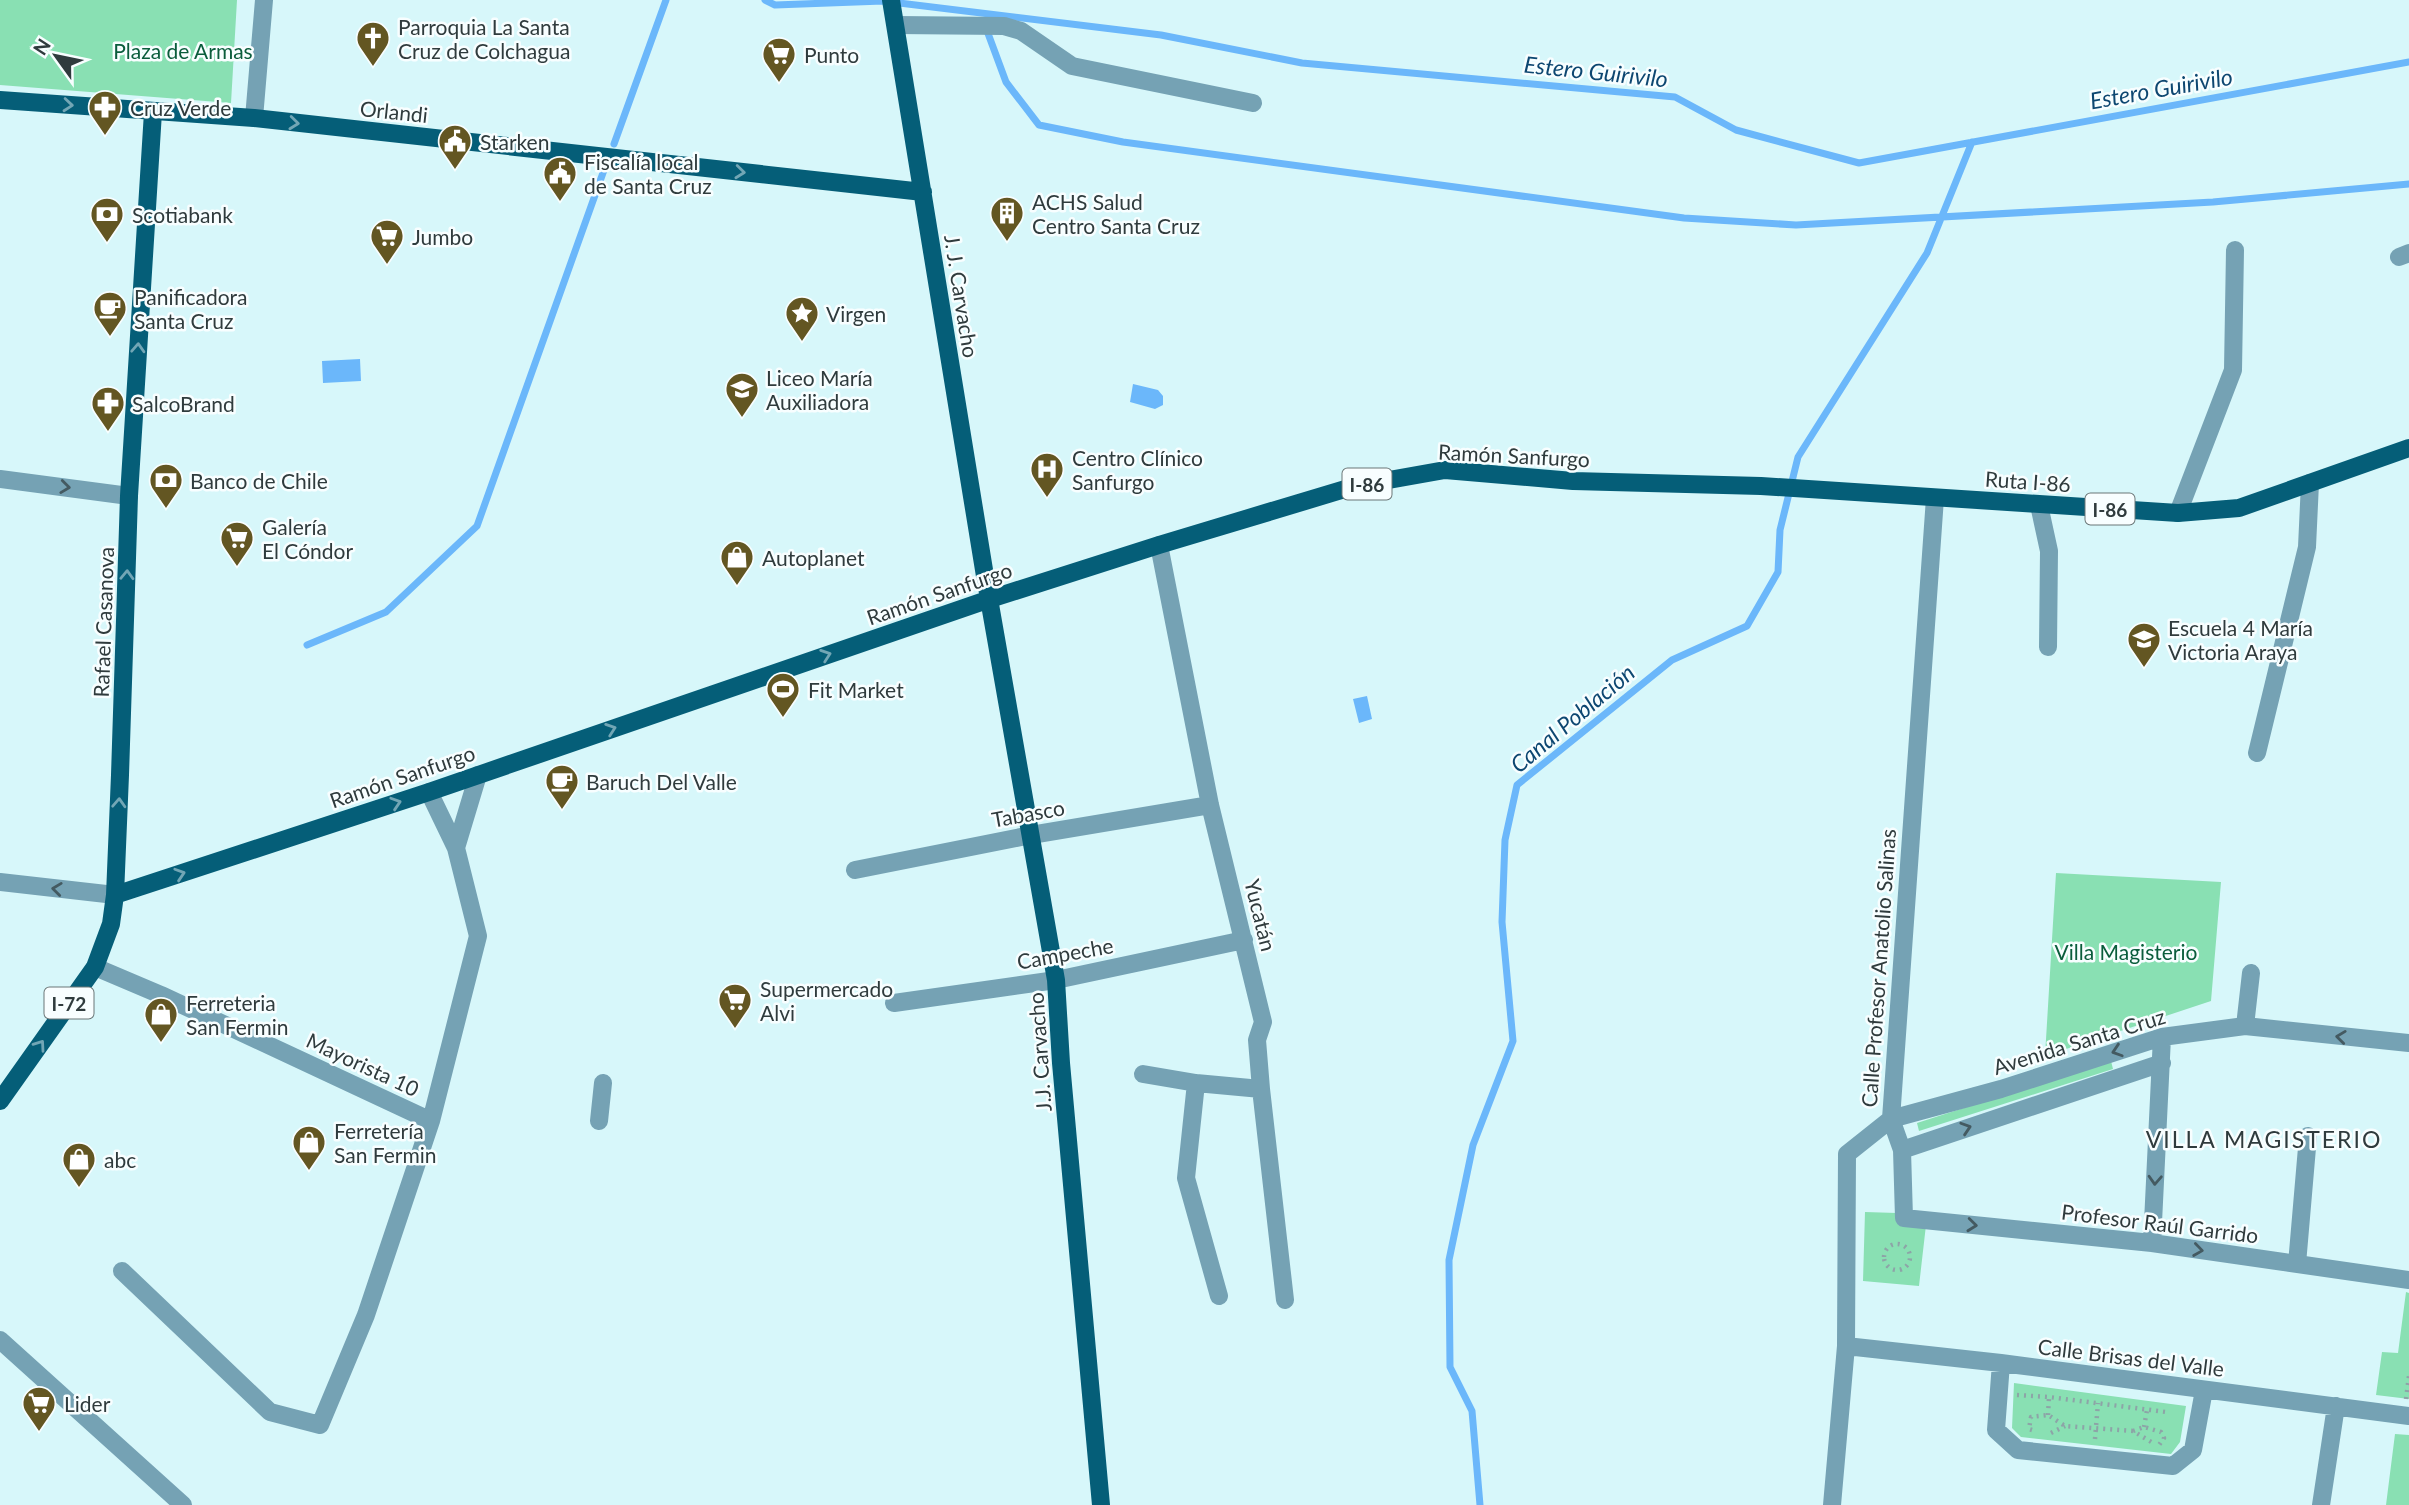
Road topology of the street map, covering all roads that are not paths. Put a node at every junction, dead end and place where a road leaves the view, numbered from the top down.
1 (264, 0) edge
2 (893, 13) edge
3 (0, 100) edge
4 (1253, 103) dead end
5 (153, 112) junction
6 (254, 118) junction
7 (923, 192) junction
8 (2235, 250) dead end
9 (2409, 448) edge
10 (0, 479) edge
11 (2310, 483) junction
12 (1802, 490) joint
13 (130, 496) junction
14 (1935, 498) junction
15 (2039, 505) junction
16 (2178, 513) junction
17 (1159, 545) junction
18 (990, 599) junction
19 (2048, 647) dead end
20 (2257, 753) dead end
21 (478, 775) junction
22 (429, 792) junction
23 (1210, 806) junction
24 (1031, 835) junction
25 (456, 848) junction
26 (855, 870) dead end
27 (0, 882) edge
28 (115, 895) junction
29 (1244, 940) junction
30 (95, 967) junction
31 (2251, 973) dead end
32 (1056, 980) junction
33 (894, 1003) dead end
34 (2245, 1026) junction
35 (2162, 1037) junction
36 (2409, 1043) edge
37 (2162, 1063) junction
38 (1143, 1074) dead end
39 (603, 1083) dead end
40 (1196, 1083) junction
41 (1261, 1089) junction
42 (0, 1101) edge
43 (1891, 1119) junction
44 (431, 1121) junction
45 (599, 1121) dead end
46 (2308, 1136) dead end
47 (1902, 1150) junction
48 (2152, 1243) junction
49 (2297, 1264) junction
50 (122, 1271) dead end
51 (2409, 1280) edge
52 (1219, 1296) dead end
53 (1285, 1300) dead end
54 (0, 1339) edge
55 (1846, 1346) junction
56 (2001, 1363) junction
57 (2204, 1390) junction
58 (2336, 1406) junction
59 (2409, 1416) edge
60 (183, 1505) edge
61 (1101, 1505) edge
62 (1832, 1505) edge
63 (2321, 1505) edge

1 - 6 street
2 - 4 street
2 - 7 main road, J. J. Carvacho
3 -> 5 main road, Orlandi
5 - 6 main road, Orlandi
13 -> 5 main road, Rafael Casanova / I-72
6 -> 7 main road, Orlandi
7 - 18 main road, J. J. Carvacho
8 - 16 street
9 - 11 main road, Ruta I-86 / I-86
10 -> 13 street
11 - 16 main road, Ruta I-86 / I-86
11 - 20 street
12 - 14 main road, Ruta I-86 / I-86
12 - 17 main road, Ramón Sanfurgo / I-86
28 -> 13 main road, Rafael Casanova / I-72
14 - 15 main road, Ruta I-86 / I-86
14 - 43 street, Calle Profesor Anatolio Salinas
15 - 16 main road, Ruta I-86 / I-86
15 - 19 street
17 - 18 main road, Ramón Sanfurgo / I-86
17 - 23 street, Yucatán
21 -> 18 main road, Ramón Sanfurgo
18 - 24 main road, J.J. Carvacho
21 - 22 main road, Ramón Sanfurgo
21 - 25 street
22 - 25 street, Mayorista 10
28 -> 22 main road, Ramón Sanfurgo
23 - 24 street, Tabasco
23 - 29 street, Yucatán
24 - 26 street, Tabasco
24 - 32 main road, J.J. Carvacho
25 - 44 street, Mayorista 10
28 -> 27 street
28 - 30 main road, Rafael Casanova / I-72
29 - 32 street, Campeche
29 - 41 street, Yucatán
42 -> 30 main road, Rafael Casanova / I-72
30 - 44 street, Mayorista 10
31 - 34 street
32 - 33 street, Campeche
32 - 61 main road, J.J. Carvacho
34 - 35 street, Avenida Santa Cruz
36 -> 34 street, Avenida Santa Cruz
35 - 37 street
35 -> 43 street, Avenida Santa Cruz
47 -> 37 street
37 -> 48 street
38 - 40 street
39 - 45 street
40 - 41 street
40 - 52 street
41 - 53 street, Yucatán
43 - 47 street
43 - 55 street, Calle Profesor Anatolio Salinas
44 - 50 street
46 - 49 street
47 -> 48 street, Profesor Raúl Garrido
48 -> 49 street, Profesor Raúl Garrido
49 - 51 street, Profesor Raúl Garrido
54 - 60 street
55 - 56 street, Calle Brisas del Valle
55 - 62 street, Calle Profesor Anatolio Salinas
56 - 57 street, Calle Brisas del Valle
56 - 57 street
57 - 58 street, Calle Brisas del Valle
58 - 59 street, Calle Brisas del Valle
58 - 63 street

